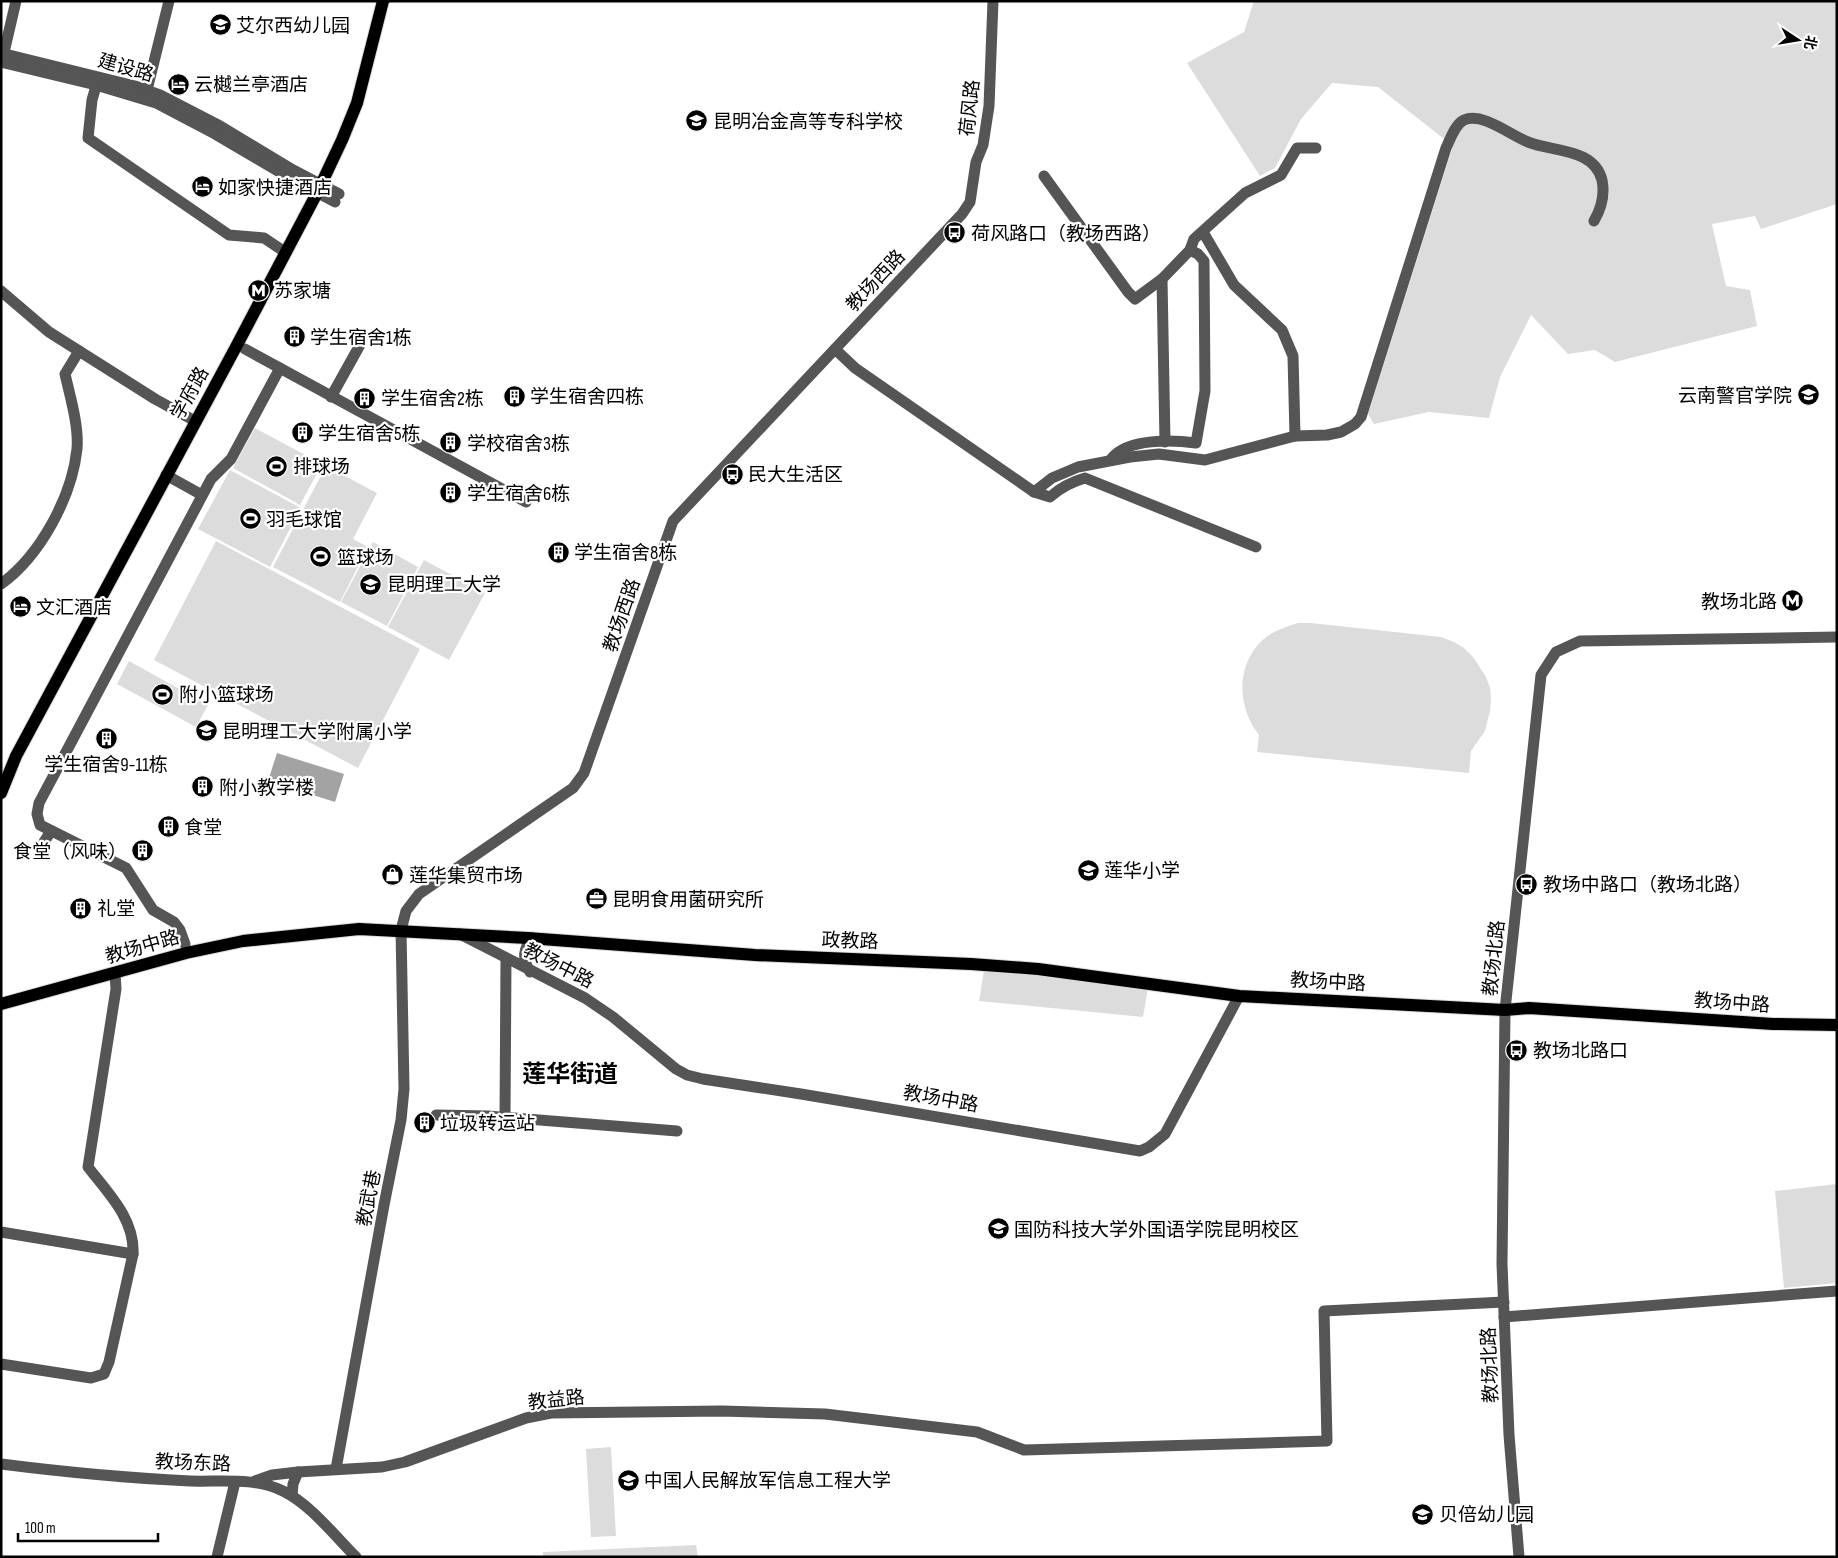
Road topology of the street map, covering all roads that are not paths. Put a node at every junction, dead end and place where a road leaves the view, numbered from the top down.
1 (16, 1) edge
2 (169, 1) edge
3 (383, 1) edge
4 (993, 1) edge
5 (2, 58) edge
6 (97, 81) junction
7 (147, 90) junction
8 (1316, 148) dead end
9 (1044, 176) dead end
10 (319, 188) junction
11 (337, 198) dead end
12 (962, 214) joint
13 (1594, 221) dead end
14 (1203, 232) junction
15 (1190, 250) junction
16 (285, 252) junction
17 (1162, 279) junction
18 (1, 291) edge
19 (360, 342) dead end
20 (245, 349) dead end
21 (834, 349) junction
22 (79, 351) junction
23 (280, 368) junction
24 (331, 397) junction
25 (195, 421) junction
26 (1295, 436) junction
27 (1165, 442) junction
28 (1110, 461) junction
29 (166, 475) junction
30 (1034, 492) junction
31 (202, 495) junction
32 (526, 502) dead end
33 (1256, 546) dead end
34 (1, 584) edge
35 (1837, 637) edge
36 (1, 793) edge
37 (51, 831) junction
38 (44, 842) dead end
39 (401, 930) junction
40 (458, 933) junction
41 (532, 938) junction
42 (185, 944) dead end
43 (506, 959) junction
44 (530, 972) junction
45 (115, 973) junction
46 (1239, 996) junction
47 (1, 1004) edge
48 (1505, 1010) junction
49 (1837, 1025) edge
50 (436, 1115) dead end
51 (505, 1118) junction
52 (677, 1131) dead end
53 (1, 1232) edge
54 (133, 1254) junction
55 (1837, 1291) edge
56 (1504, 1302) junction
57 (1504, 1317) junction
58 (1, 1364) edge
59 (1, 1464) edge
60 (336, 1469) junction
61 (298, 1472) junction
62 (235, 1482) junction
63 (253, 1482) junction
64 (292, 1496) junction
65 (217, 1557) edge
66 (356, 1557) edge
67 (1519, 1557) edge

1 - 5 street
2 - 7 street
3 - 10 main road, 学府路
4 - 12 street, 荷风路
5 - 6 street, 建设路
6 - 7 street, 建设路
6 - 10 street, 建设路
6 - 16 street
7 - 10 street, 建设路
8 - 14 street
9 - 17 street
10 - 11 street, 建设路
10 - 16 main road, 学府路
12 - 21 street, 教场西路
13 - 26 street
14 - 15 street
14 - 26 street
15 - 17 street
15 - 27 street
16 - 25 main road, 学府路
17 - 27 street
18 - 22 street
19 - 24 street
20 - 23 street
21 - 30 street
21 - 39 street, 教场西路
22 - 25 street
22 - 34 street
23 - 24 street
23 - 31 street
24 - 32 street
25 - 29 main road, 学府路
26 - 28 street
27 - 28 street
28 - 30 street
29 - 31 street
29 - 36 main road, 学府路
30 - 33 street
31 - 37 street
35 - 48 street, 教场北路
37 - 38 street
37 - 42 street
39 - 40 main road, 教场中路
39 - 45 main road, 教场中路
39 - 60 street, 教武巷
40 - 41 main road, 政教路
40 - 43 street, 教场中路
41 - 44 street
41 - 46 main road, 政教路
43 - 44 street, 教场中路
43 - 51 street
44 - 46 street, 教场中路
45 - 47 main road, 教场中路
45 - 54 street
46 - 48 main road, 教场中路
48 - 49 main road, 教场中路
48 - 56 street, 教场北路
50 - 51 street
51 - 52 street
53 - 54 street
54 - 58 street
55 - 57 street
56 - 57 street, 教场北路
56 - 60 street, 教益路
57 - 67 street, 教场北路
59 - 62 street, 教场东路
60 - 61 street, 教益路
61 - 63 street, 教益路
61 - 64 street
62 - 63 street, 教场东路
62 - 65 street
63 - 64 street, 教场东路
64 - 66 street, 教场东路

